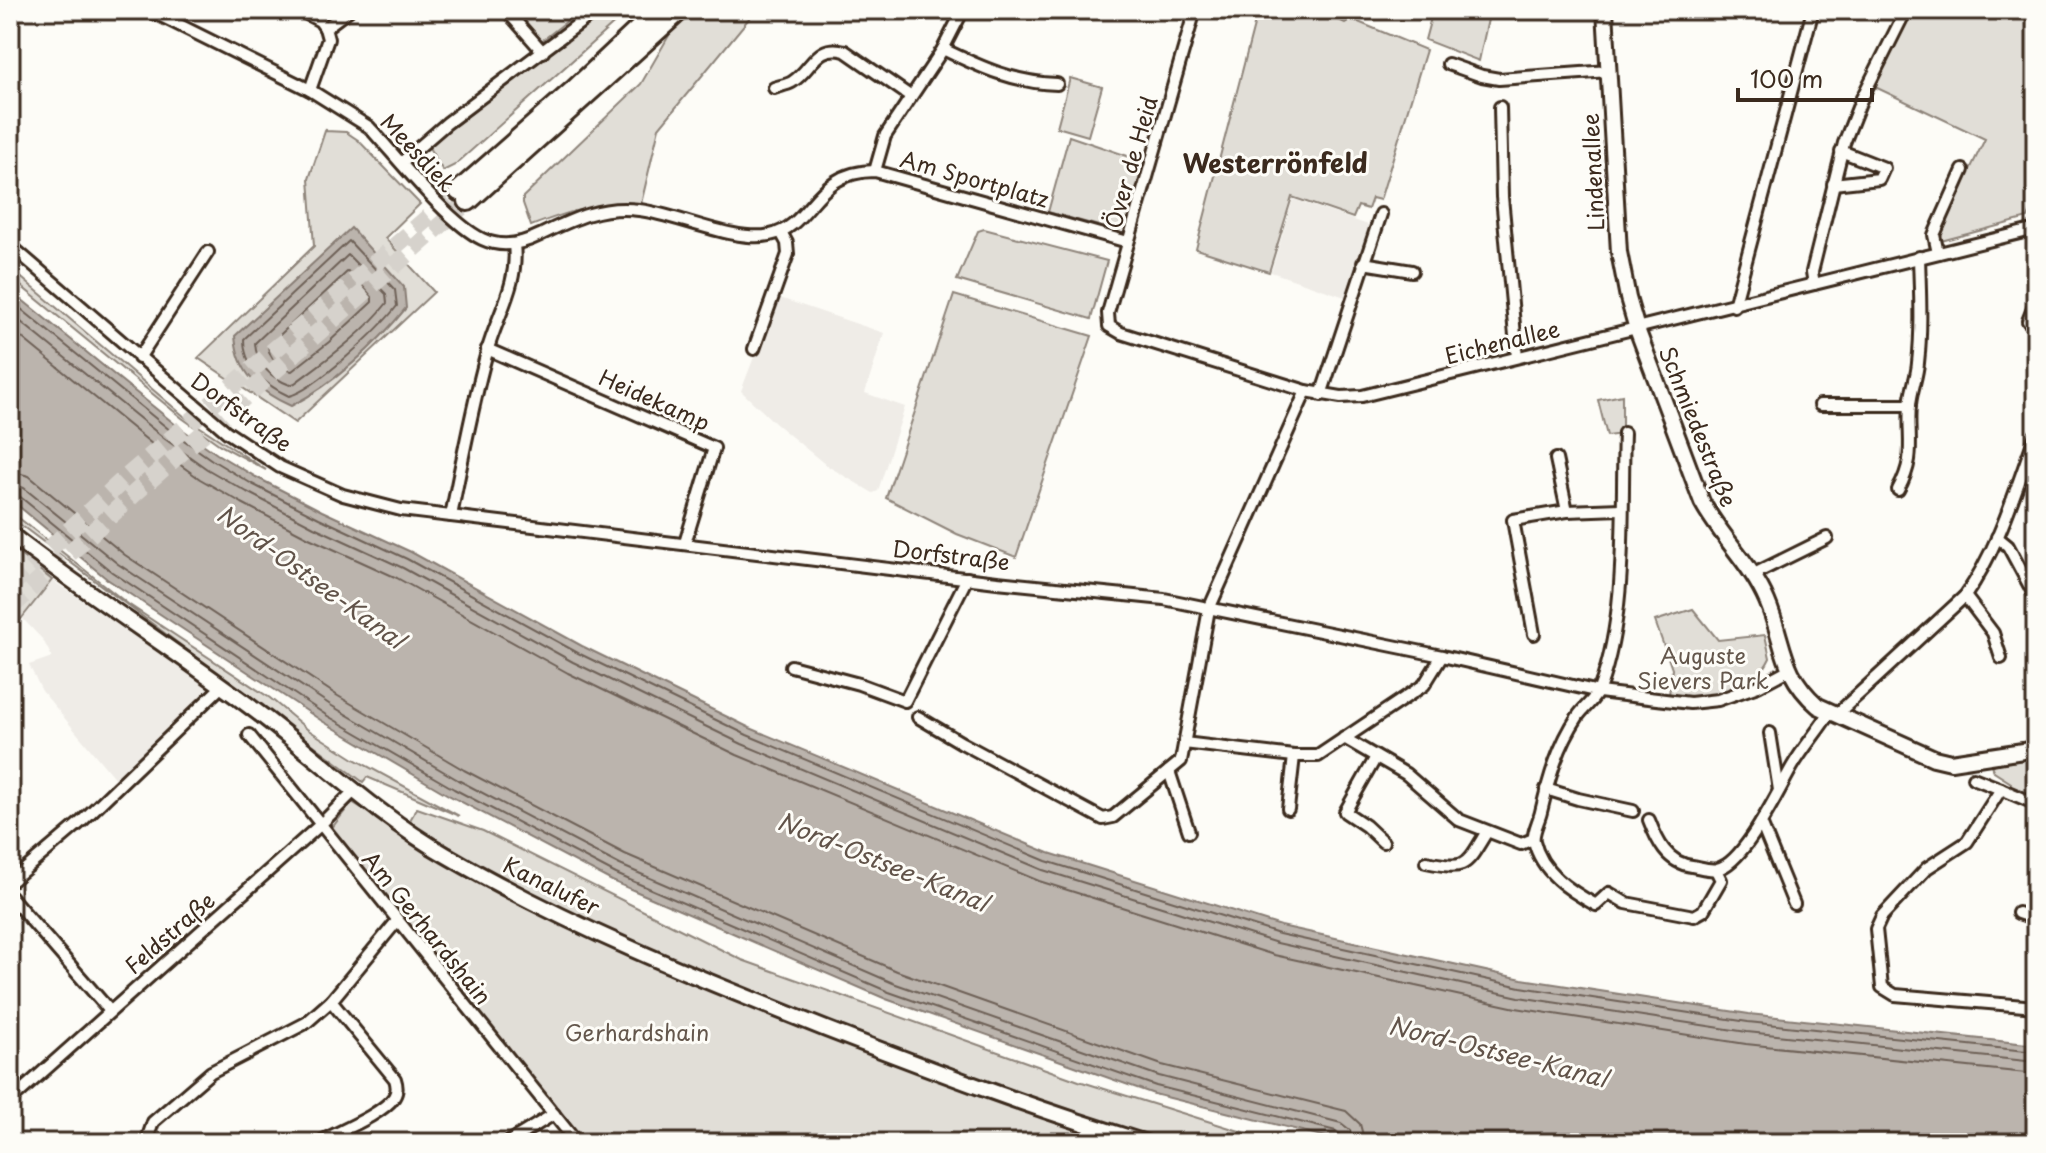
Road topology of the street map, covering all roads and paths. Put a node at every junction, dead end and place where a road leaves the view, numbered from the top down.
1 (149, 10) edge
2 (299, 10) edge
3 (349, 10) edge
4 (506, 10) edge
5 (597, 10) edge
6 (659, 10) edge
7 (680, 10) edge
8 (963, 10) edge
9 (1195, 10) edge
10 (1605, 10) edge
11 (1813, 10) edge
12 (1906, 10) edge
13 (325, 28) junction
14 (943, 49) junction
15 (543, 52) junction
16 (1448, 64) dead end
17 (1609, 71) junction
18 (1057, 84) dead end
19 (774, 88) dead end
20 (310, 90) junction
21 (910, 96) junction
22 (1500, 107) dead end
23 (1841, 151) junction
24 (402, 162) junction
25 (1963, 170) dead end
26 (875, 171) junction
27 (1833, 184) junction
28 (1381, 214) dead end
29 (2036, 229) edge
30 (781, 232) junction
31 (1128, 242) junction
32 (10, 245) edge
33 (514, 245) junction
34 (208, 252) dead end
35 (1938, 253) junction
36 (1919, 257) junction
37 (1363, 263) junction
38 (1412, 271) dead end
39 (1814, 284) junction
40 (2036, 301) edge
41 (1734, 306) junction
42 (2028, 321) dead end
43 (1109, 326) joint
44 (1637, 329) junction
45 (487, 349) junction
46 (754, 349) dead end
47 (1517, 357) junction
48 (139, 358) junction
49 (1306, 391) junction
50 (1321, 395) junction
51 (1820, 405) dead end
52 (1910, 405) junction
53 (1624, 433) dead end
54 (2036, 434) edge
55 (1556, 459) dead end
56 (1898, 490) dead end
57 (1621, 509) junction
58 (1567, 511) junction
59 (451, 516) junction
60 (10, 534) edge
61 (1997, 537) junction
62 (1827, 538) dead end
63 (685, 543) junction
64 (1752, 575) junction
65 (967, 578) junction
66 (2035, 594) edge
67 (1965, 596) junction
68 (1209, 609) junction
69 (1534, 634) dead end
70 (1442, 656) junction
71 (2001, 658) dead end
72 (791, 666) dead end
73 (1788, 670) junction
74 (221, 687) junction
75 (1599, 692) junction
76 (1833, 714) junction
77 (918, 717) dead end
78 (1188, 722) junction
79 (1770, 733) dead end
80 (249, 735) dead end
81 (1344, 738) junction
82 (1184, 743) junction
83 (1204, 745) junction
84 (2036, 749) edge
85 (1294, 756) junction
86 (1376, 757) junction
87 (1169, 771) junction
88 (1973, 778) dead end
89 (1546, 789) junction
90 (2001, 789) junction
91 (1779, 790) junction
92 (353, 792) junction
93 (2036, 804) edge
94 (1288, 809) dead end
95 (1633, 811) dead end
96 (1649, 820) dead end
97 (1761, 823) junction
98 (320, 825) junction
99 (1189, 832) dead end
100 (1486, 833) junction
101 (1533, 839) junction
102 (1383, 842) dead end
103 (1426, 862) dead end
104 (1716, 870) junction
105 (10, 882) edge
106 (10, 896) edge
107 (1794, 904) dead end
108 (2018, 913) dead end
109 (2036, 919) edge
110 (397, 921) junction
111 (331, 1001) junction
112 (2036, 1007) edge
113 (110, 1011) junction
114 (10, 1101) edge
115 (554, 1114) junction
116 (151, 1143) edge
117 (318, 1143) edge
118 (507, 1143) edge
119 (577, 1143) edge
120 (1146, 1143) edge

1 - 20 street, Meesdiek
2 - 13 street
3 - 13 street
4 - 15 street
5 - 15 street
6 - 7 highway
8 - 14 street
9 - 31 street, Över de Heid
10 - 17 street, Lindenallee
11 - 41 street
12 - 23 street
13 - 20 street
14 - 18 street
14 - 21 street
15 - 24 street
16 - 17 street
17 - 44 street, Lindenallee
19 - 21 street
20 - 24 street, Meesdiek
21 - 26 street
22 - 47 street
23 - 27 street
23 - 27 street
24 - 33 street, Meesdiek
25 - 35 street
26 - 30 street, Am Sportplatz
26 - 31 street, Am Sportplatz
27 - 39 street
28 - 37 street
29 - 35 street, Eichenallee
30 - 33 street
30 - 46 street
31 - 43 street, Över de Heid
32 - 48 street, Dorfstraße
33 - 45 street
34 - 48 street
35 - 36 street, Eichenallee
36 - 39 street, Eichenallee
36 - 52 street
37 - 38 street
37 - 50 street
39 - 41 street, Eichenallee
40 - 42 street
41 - 44 street, Eichenallee
43 - 49 street, Eichenallee
44 - 47 street, Eichenallee
44 - 64 street, Schmiedestraße
45 - 59 street
45 - 63 street, Heidekamp
47 - 50 street, Eichenallee
48 - 59 street, Dorfstraße
49 - 50 street, Eichenallee
49 - 68 street
51 - 52 street
52 - 56 street
53 - 57 street
54 - 61 street
55 - 58 street
57 - 58 street
57 - 75 street
58 - 69 street
59 - 63 street, Dorfstraße
60 - 74 street, Kanalufer
61 - 66 street
61 - 67 street
62 - 64 street
63 - 65 street, Dorfstraße
64 - 73 street, Schmiedestraße
65 - 68 street, Dorfstraße
65 - 72 street
67 - 71 street
67 - 76 street
68 - 70 street, Dorfstraße
68 - 78 street
70 - 75 street, Dorfstraße
70 - 81 street
73 - 75 street, Dorfstraße
73 - 76 street, Schmiedestraße
74 - 92 street, Kanalufer
74 - 105 street
75 - 89 street
76 - 84 street
76 - 91 street
77 - 87 street
78 - 82 street
78 - 83 street
79 - 91 street
80 - 98 street, Am Gerhardshain
81 - 85 street
81 - 86 street
82 - 83 street
82 - 87 street
83 - 85 street
85 - 94 street
86 - 100 street
86 - 102 street
87 - 99 street
88 - 90 street
89 - 95 street
89 - 101 street
90 - 93 street
90 - 112 street
91 - 97 street
92 - 98 street, Feldstraße
92 - 120 street, Kanalufer
96 - 104 street
97 - 104 street
97 - 107 street
98 - 110 street, Am Gerhardshain
98 - 113 street, Feldstraße
100 - 101 street
100 - 103 street
101 - 104 street
106 - 113 street
108 - 109 street
110 - 111 street
110 - 115 street, Am Gerhardshain
111 - 116 street
111 - 117 street
113 - 114 street, Feldstraße
115 - 118 street
115 - 119 street, Am Gerhardshain

